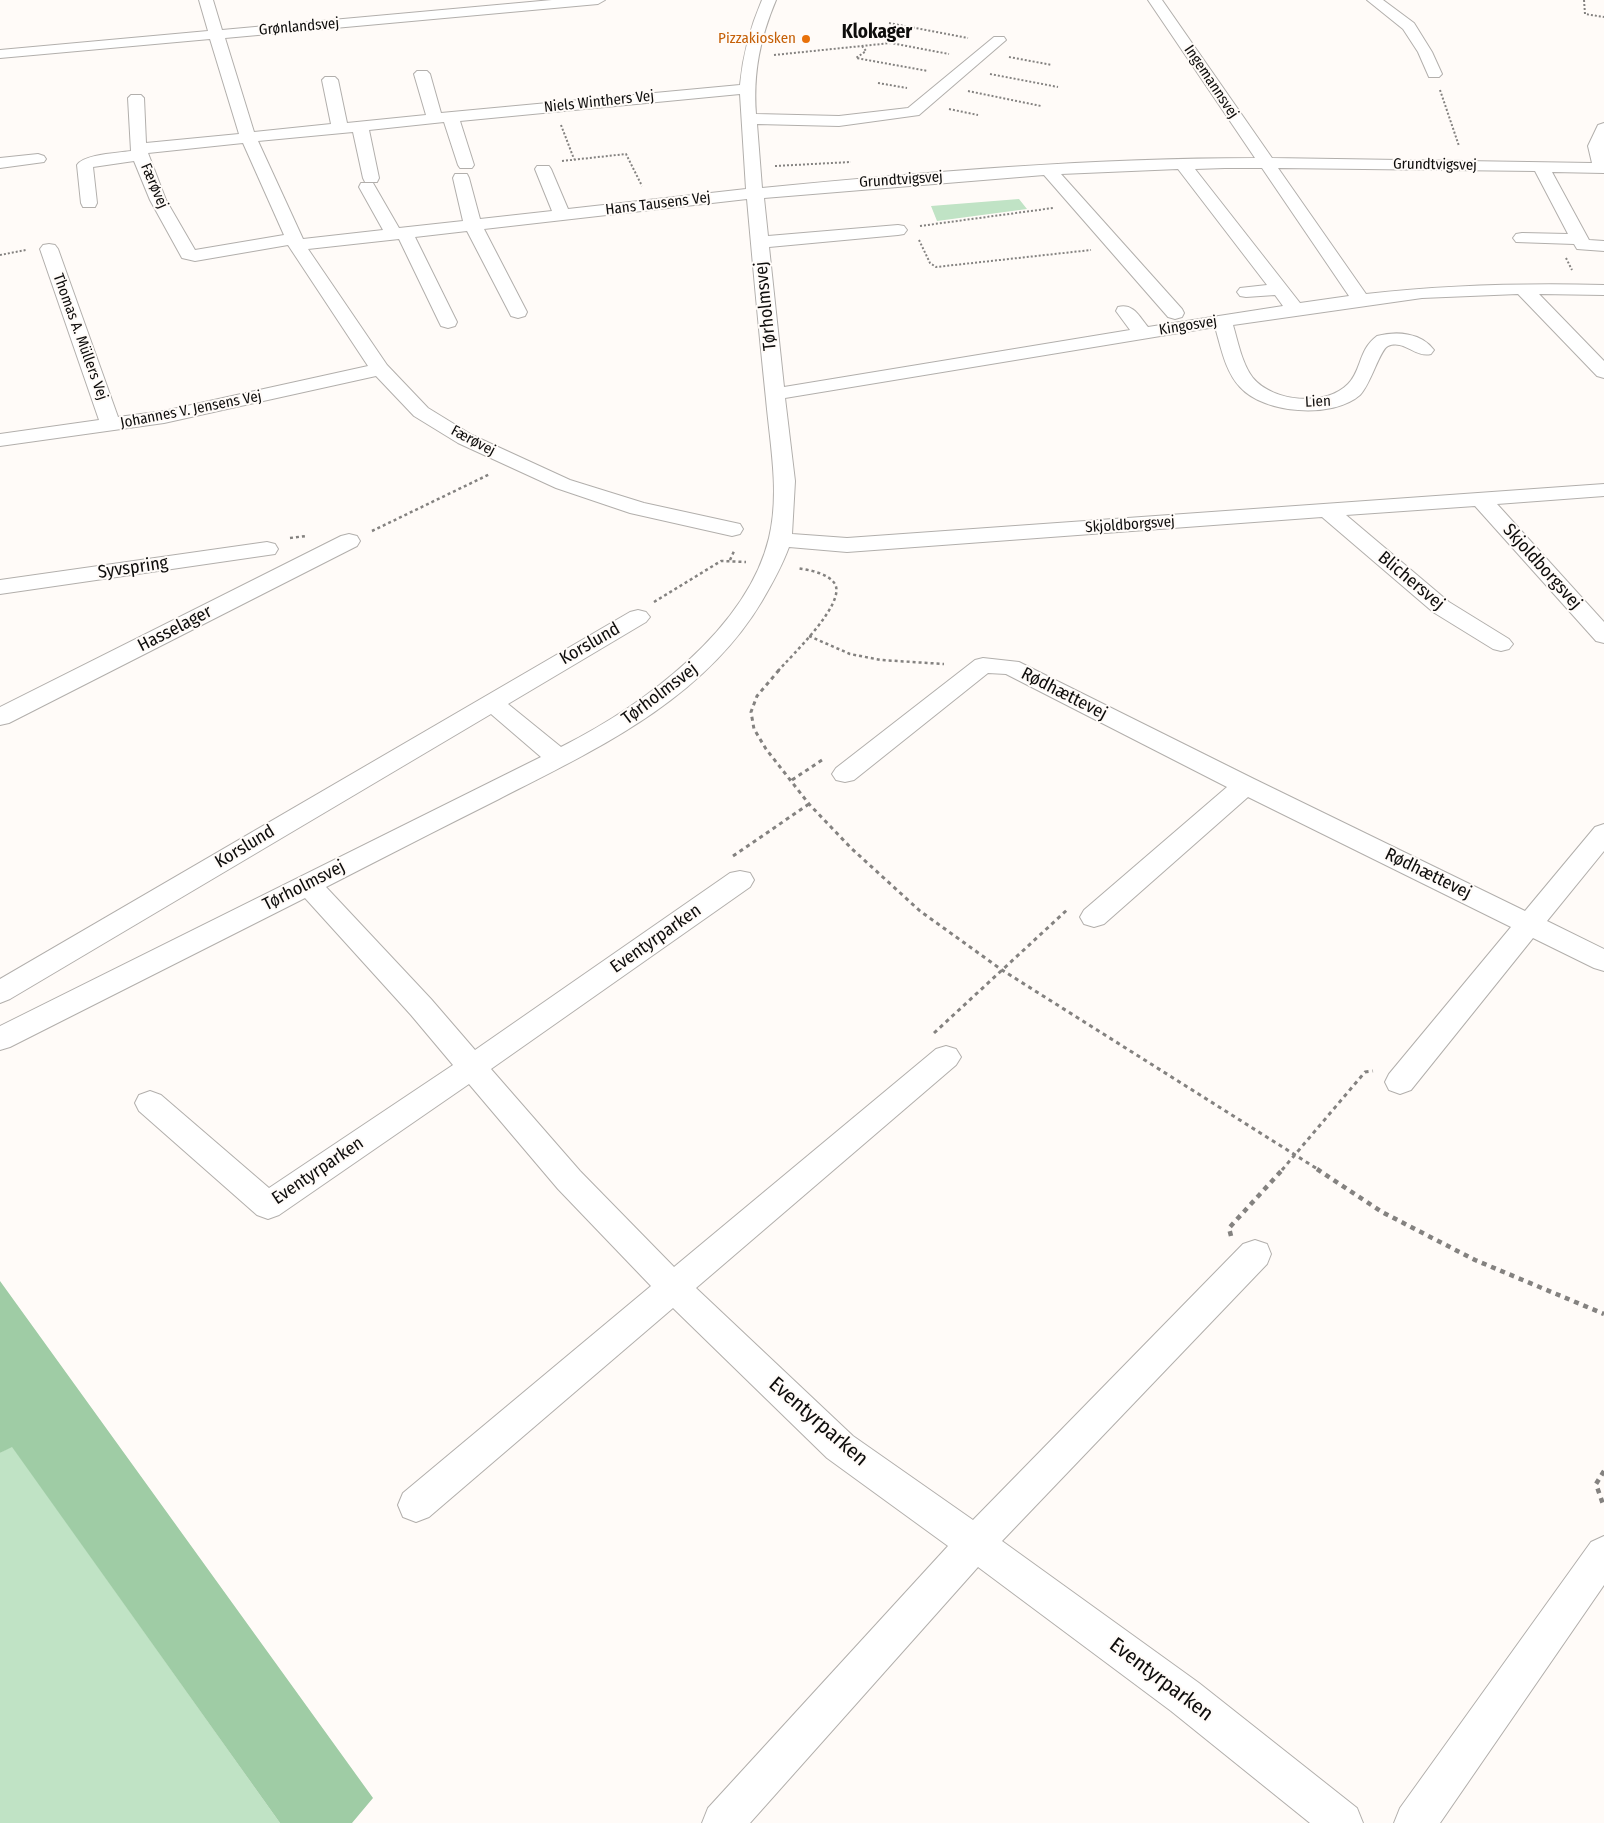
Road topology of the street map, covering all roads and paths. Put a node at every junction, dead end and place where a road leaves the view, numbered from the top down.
1 (206, 0) edge
2 (598, 0) edge
3 (768, 0) edge
4 (1155, 0) edge
5 (1374, 0) edge
6 (1584, 0) edge
7 (1604, 17) edge
8 (889, 23) dead end
9 (216, 35) junction
10 (862, 46) junction
11 (0, 54) edge
12 (750, 58) junction
13 (974, 61) junction
14 (1052, 65) dead end
15 (422, 74) dead end
16 (1434, 74) joint
17 (330, 80) dead end
18 (1058, 88) dead end
19 (747, 89) junction
20 (136, 98) dead end
21 (1041, 106) dead end
22 (554, 107) junction
23 (443, 118) junction
24 (749, 119) junction
25 (360, 127) junction
26 (1604, 128) edge
27 (340, 129) junction
28 (249, 138) junction
29 (139, 152) junction
30 (38, 159) dead end
31 (574, 160) junction
32 (0, 163) edge
33 (1267, 163) junction
34 (1183, 164) junction
35 (1466, 165) junction
36 (1541, 167) junction
37 (1602, 168) edge
38 (543, 169) joint
39 (858, 170) dead end
40 (1048, 170) junction
41 (793, 174) dead end
42 (830, 179) junction
43 (755, 192) junction
44 (89, 203) dead end
45 (651, 204) junction
46 (1078, 204) junction
47 (562, 215) junction
48 (472, 225) junction
49 (905, 229) junction
50 (399, 233) junction
51 (1604, 236) edge
52 (1579, 237) junction
53 (1522, 238) dead end
54 (1558, 239) junction
55 (296, 242) junction
56 (760, 242) junction
57 (1604, 246) edge
58 (1117, 248) junction
59 (49, 250) dead end
60 (1523, 288) junction
61 (1279, 289) junction
62 (1577, 289) junction
63 (1604, 290) edge
64 (1246, 292) dead end
65 (1361, 300) junction
66 (1295, 309) junction
67 (1125, 311) dead end
68 (518, 312) dead end
69 (1175, 314) dead end
70 (1222, 320) junction
71 (448, 322) dead end
72 (1143, 334) junction
73 (1424, 350) dead end
74 (380, 369) junction
75 (1604, 372) edge
76 (775, 394) junction
77 (112, 425) junction
78 (0, 440) edge
79 (513, 463) junction
80 (1604, 490) edge
81 (1480, 498) junction
82 (1327, 510) junction
83 (732, 529) dead end
84 (780, 539) junction
85 (349, 541) joint
86 (267, 549) dead end
87 (771, 565) junction
88 (0, 587) edge
89 (638, 616) joint
90 (809, 636) junction
91 (1604, 636) edge
92 (1501, 644) dead end
93 (983, 665) junction
94 (491, 702) junction
95 (0, 717) edge
96 (559, 758) junction
97 (845, 774) dead end
98 (1245, 785) junction
99 (810, 804) junction
100 (1604, 833) edge
101 (308, 884) junction
102 (729, 888) joint
103 (1104, 909) joint
104 (1530, 924) junction
105 (1604, 961) edge
106 (1002, 970) junction
107 (0, 992) edge
108 (0, 1039) edge
109 (936, 1065) joint
110 (472, 1067) junction
111 (1408, 1072) joint
112 (150, 1103) dead end
113 (1296, 1155) junction
114 (1247, 1262) joint
115 (673, 1287) junction
116 (1604, 1314) edge
117 (1604, 1472) edge
118 (416, 1505) dead end
119 (1604, 1507) edge
120 (975, 1543) junction
121 (1604, 1554) edge
122 (723, 1823) edge
123 (1342, 1823) edge
124 (1415, 1823) edge

1 - 9 street, Færøvej
2 - 9 street, Grønlandsvej
3 - 12 street, Tørholmsvej
4 - 33 street, Ingemannsvej
5 - 16 street
6 - 7 path
8 - 13 path
9 - 11 street, Grønlandsvej
9 - 28 street, Færøvej
10 - 12 path
10 - 13 path
10 - 13 path
12 - 19 street, Tørholmsvej
13 - 14 path
13 - 18 path
13 - 21 path
13 - 24 street
15 - 23 street
16 - 35 path
17 - 27 street
19 - 22 street, Niels Winthers Vej
19 - 24 street, Tørholmsvej
20 - 29 street, Færøvej
22 - 23 street, Niels Winthers Vej
22 - 31 path
23 - 25 street, Niels Winthers Vej
23 - 48 street
24 - 43 street, Tørholmsvej
25 - 27 street, Niels Winthers Vej
25 - 50 street
26 - 37 street
27 - 28 street, Niels Winthers Vej
28 - 29 street, Færøvej
28 - 55 street, Færøvej
29 - 44 street, Færøvej
29 - 55 street, Færøvej
30 - 32 street
31 - 38 path
31 - 45 path
33 - 34 street, Grundtvigsvej
33 - 35 street, Grundtvigsvej
33 - 65 street
34 - 40 street, Grundtvigsvej
34 - 61 street
35 - 36 street, Grundtvigsvej
36 - 37 street, Grundtvigsvej
36 - 52 street
38 - 47 street
39 - 42 street
40 - 42 street, Grundtvigsvej
40 - 46 street
41 - 42 street
42 - 43 street, Grundtvigsvej
43 - 45 street, Hans Tausens Vej
43 - 56 street, Tørholmsvej
45 - 47 street, Hans Tausens Vej
46 - 49 path
46 - 58 street
47 - 48 street, Hans Tausens Vej
48 - 50 street, Hans Tausens Vej
48 - 68 street
49 - 56 street
49 - 58 path
50 - 55 street, Hans Tausens Vej
50 - 71 street
51 - 52 street
52 - 54 street
52 - 57 street
53 - 54 street
54 - 62 path
55 - 74 street, Færøvej
56 - 76 street, Tørholmsvej
58 - 69 street
59 - 77 street, Thomas A. Müllers Vej
60 - 62 street, Kingosvej
60 - 65 street, Kingosvej
60 - 75 street
61 - 64 street
61 - 66 street
62 - 63 street, Kingosvej
65 - 66 street, Kingosvej
66 - 70 street, Kingosvej
67 - 72 street
70 - 72 street, Kingosvej
70 - 73 street, Lien
72 - 76 street, Kingosvej
74 - 77 street, Johannes V. Jensens Vej
74 - 79 street, Færøvej
76 - 84 street, Tørholmsvej
77 - 78 street, Johannes V. Jensens Vej
79 - 83 street, Færøvej
79 - 85 path
80 - 81 street, Skjoldborgsvej
81 - 82 street, Skjoldborgsvej
81 - 91 street, Skjoldborgsvej
82 - 84 street, Skjoldborgsvej
82 - 92 street, Blichersvej
84 - 87 street, Tørholmsvej
85 - 95 street, Hasselager
86 - 88 street, Syvspring
87 - 89 path
87 - 90 path
87 - 96 street, Tørholmsvej
89 - 94 street, Korslund
90 - 93 path
90 - 99 path
93 - 97 street
93 - 98 street, Rødhættevej
94 - 96 street
94 - 107 street, Korslund
96 - 101 street, Tørholmsvej
98 - 103 street
98 - 104 street, Rødhættevej
99 - 102 path
99 - 106 path
100 - 104 street
101 - 108 street, Tørholmsvej
101 - 110 street, Eventyrparken
102 - 110 street, Eventyrparken
103 - 106 path
104 - 105 street, Rødhættevej
104 - 111 street
106 - 109 path
106 - 113 path
109 - 115 street
110 - 112 street, Eventyrparken
110 - 115 street, Eventyrparken
111 - 113 path
113 - 114 path
113 - 116 path
114 - 120 street
115 - 118 street
115 - 120 street, Eventyrparken
117 - 119 path
120 - 122 street
120 - 123 street, Eventyrparken
121 - 124 street

